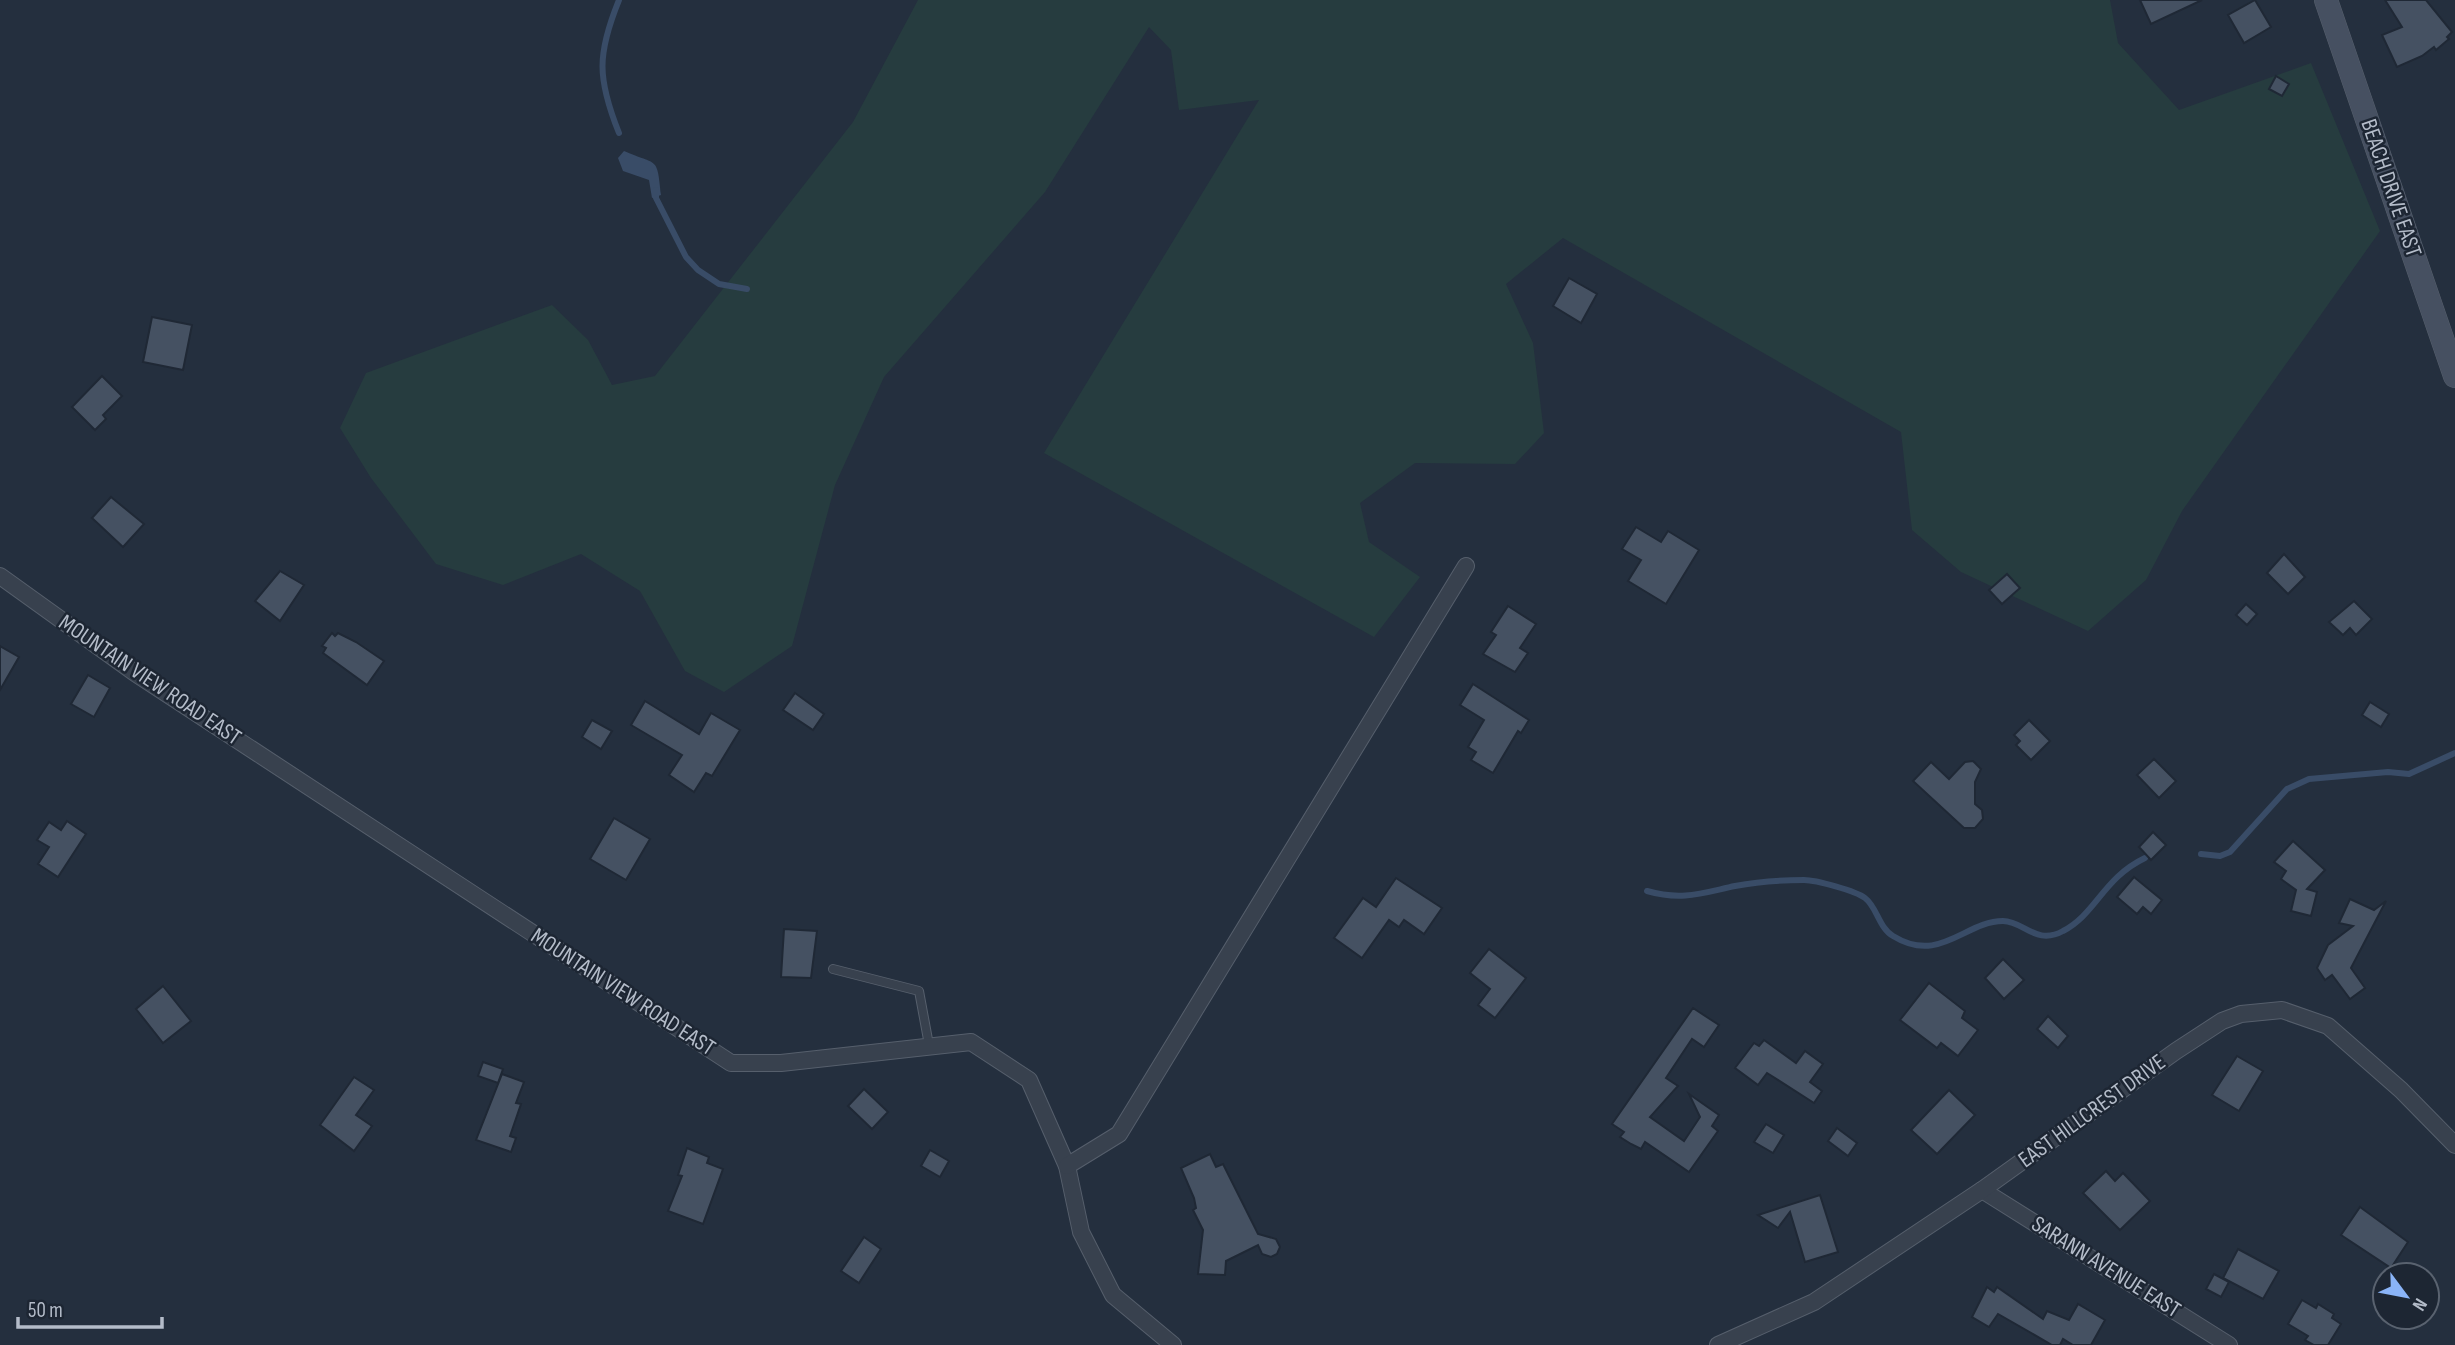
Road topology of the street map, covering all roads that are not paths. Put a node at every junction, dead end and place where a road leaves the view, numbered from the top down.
1 (2326, 0) edge
2 (2455, 376) edge
3 (1466, 566) dead end
4 (0, 576) edge
5 (833, 969) dead end
6 (929, 1045) junction
7 (2455, 1145) edge
8 (1068, 1167) junction
9 (1982, 1190) junction
10 (1173, 1345) edge
11 (1718, 1345) edge
12 (2229, 1345) edge

1 - 2 main road, BEACH DRIVE EAST
3 - 8 street
4 - 6 street, MOUNTAIN VIEW ROAD EAST
5 - 6 lane
6 - 8 street, MOUNTAIN VIEW ROAD EAST
7 - 9 street, EAST HILLCREST DRIVE
8 - 10 street, MOUNTAIN VIEW ROAD EAST
9 - 11 street, EAST HILLCREST DRIVE
9 - 12 street, SARANN AVENUE EAST

